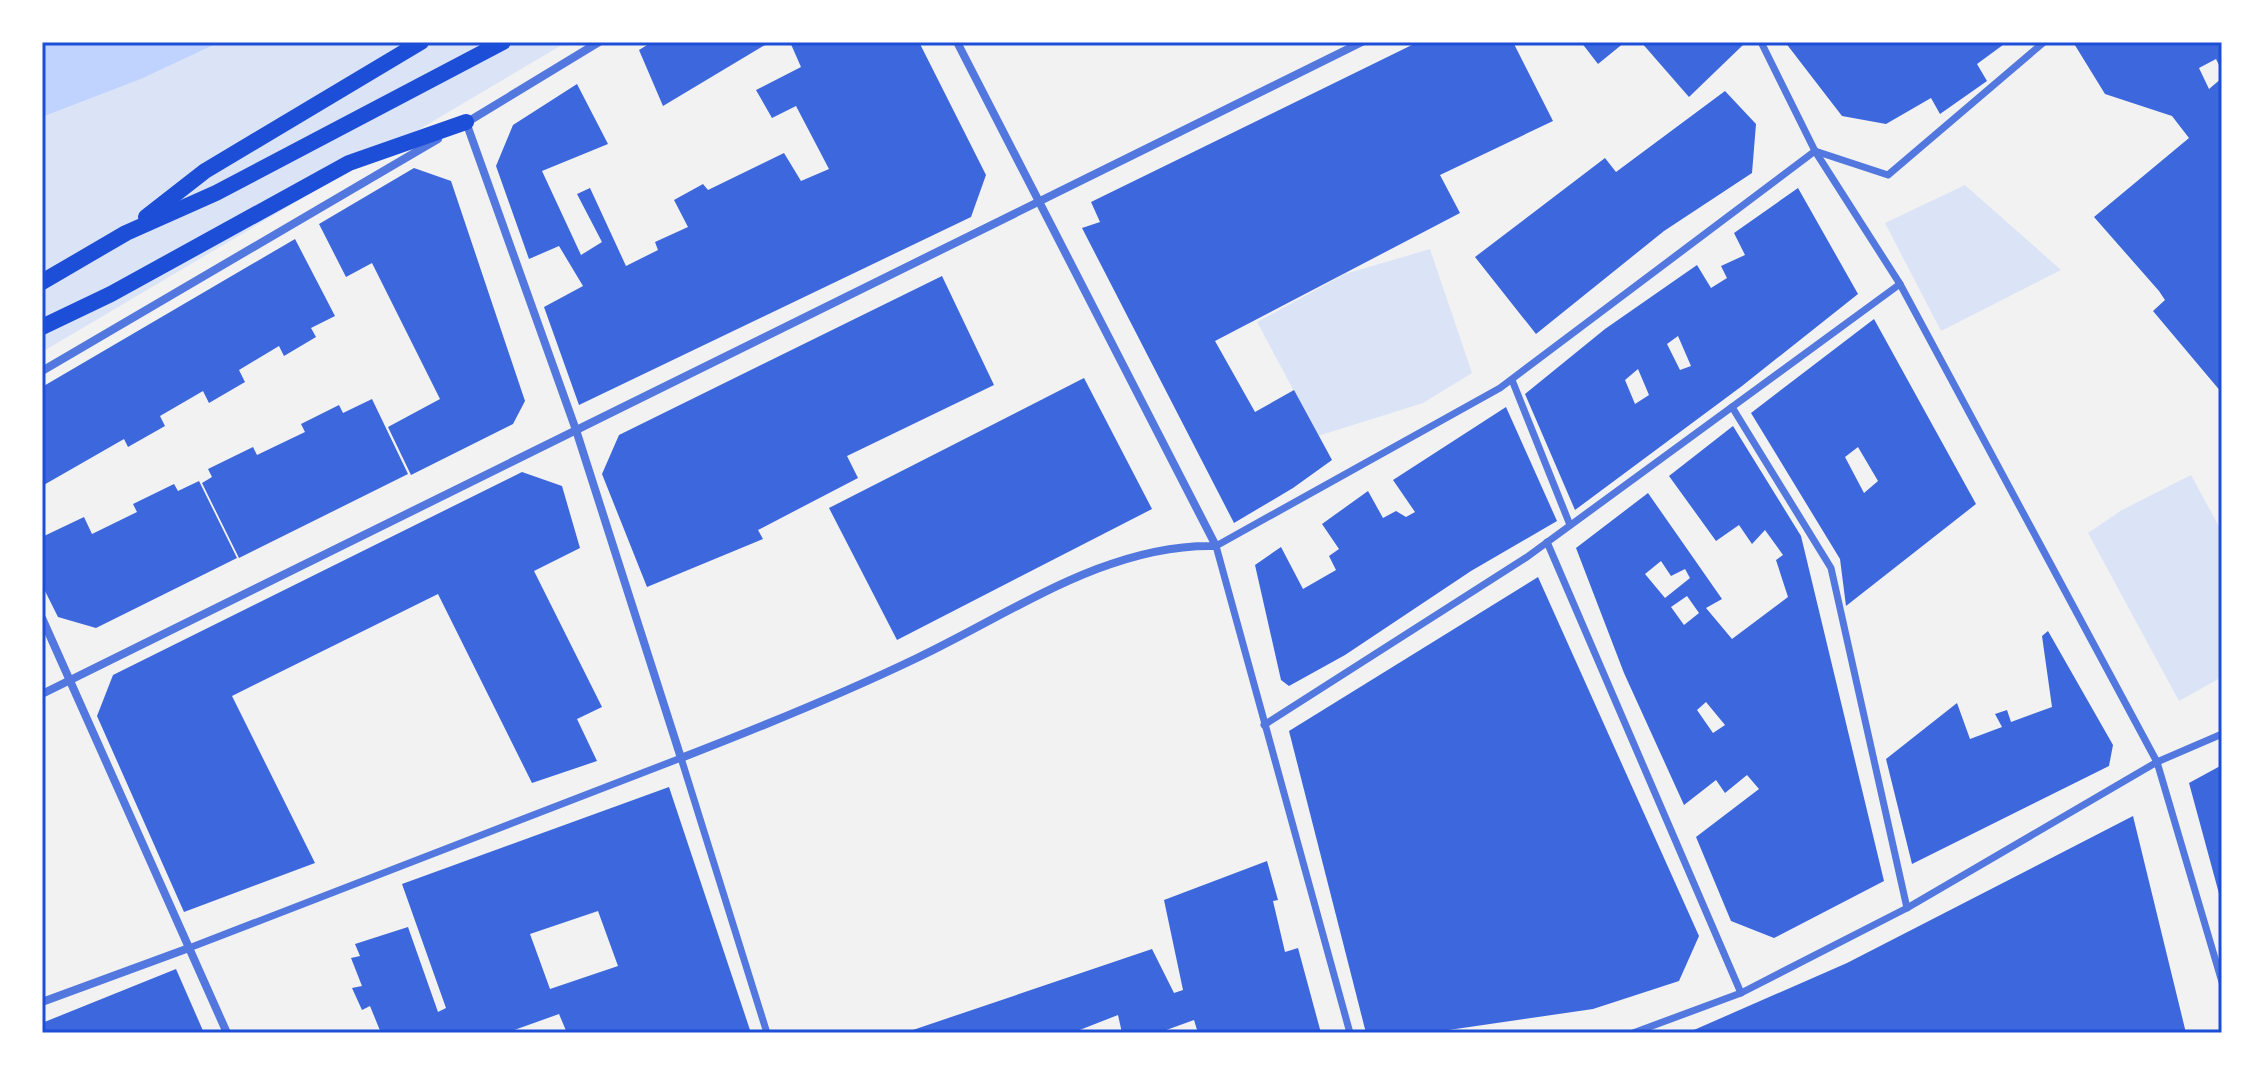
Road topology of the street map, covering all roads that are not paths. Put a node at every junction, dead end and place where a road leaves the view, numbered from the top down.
1 (421, 42) edge
2 (503, 42) edge
3 (599, 42) edge
4 (957, 42) edge
5 (1362, 42) edge
6 (1761, 42) edge
7 (2044, 42) edge
8 (466, 122) junction
9 (1815, 151) junction
10 (1038, 201) junction
11 (126, 233) junction
12 (42, 282) edge
13 (1900, 284) junction
14 (42, 327) edge
15 (42, 371) edge
16 (1512, 380) junction
17 (1732, 407) junction
18 (576, 430) junction
19 (1570, 525) junction
20 (1547, 542) junction
21 (1216, 546) junction
22 (42, 618) edge
23 (70, 680) junction
24 (42, 694) edge
25 (1264, 725) junction
26 (2222, 734) edge
27 (681, 758) junction
28 (2157, 762) junction
29 (1907, 908) junction
30 (189, 948) junction
31 (2222, 982) edge
32 (1741, 993) junction
33 (42, 1002) edge
34 (227, 1033) edge
35 (767, 1033) edge
36 (1350, 1033) edge
37 (1633, 1033) edge

1 - 11 main road
2 - 11 main road
3 - 8 street
4 - 10 street
5 - 10 street
6 - 9 street
7 - 9 street
8 - 14 main road
8 - 15 street
8 - 18 street
9 - 13 street
9 - 16 street
10 - 18 street
10 - 21 street
11 - 12 main road
13 - 17 street
13 - 28 street
16 - 19 street
16 - 21 street
17 - 19 street
17 - 29 street
18 - 23 street
18 - 27 street
19 - 20 street
20 - 25 street
20 - 32 street
21 - 25 street
21 - 27 street
22 - 23 street
23 - 24 street
23 - 30 street
25 - 36 street
26 - 28 street
27 - 30 street
27 - 35 street
28 - 29 street
28 - 31 street
29 - 32 street
30 - 33 street
30 - 34 street
32 - 37 street

